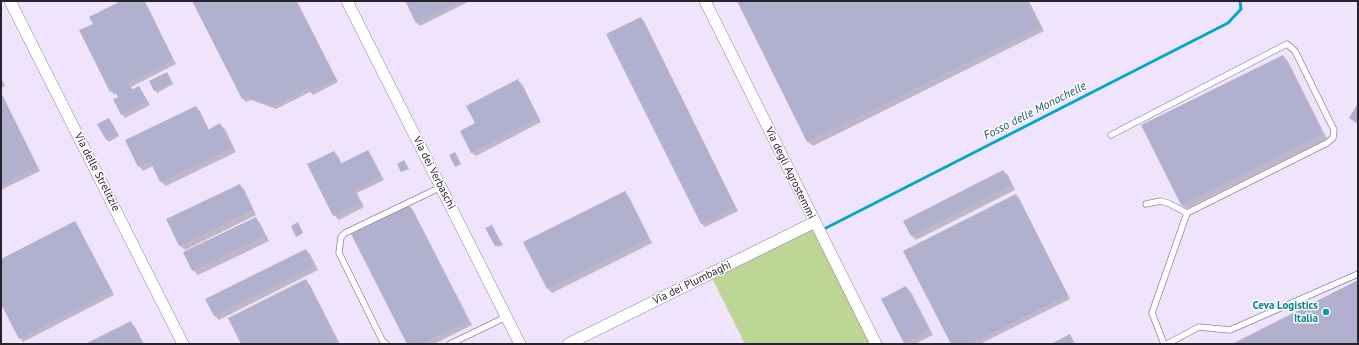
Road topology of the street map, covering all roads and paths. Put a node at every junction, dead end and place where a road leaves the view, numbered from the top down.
1 (10, 1) edge
2 (347, 1) edge
3 (705, 1) edge
4 (1111, 135) dead end
5 (441, 187) junction
6 (1146, 204) dead end
7 (1187, 213) junction
8 (815, 222) junction
9 (1358, 274) edge
10 (506, 316) junction
11 (183, 344) edge
12 (386, 344) edge
13 (450, 344) edge
14 (520, 344) edge
15 (568, 344) edge
16 (876, 344) edge
17 (1166, 344) edge

1 - 11 street, Via delle Strelitzie
2 - 5 street, Via dei Verbaschi
3 - 8 street, Via degli Agrostemmi
4 - 7 lane
5 - 10 street, Via dei Verbaschi
5 - 12 lane
6 - 7 lane
7 - 17 lane
8 - 15 street, Via dei Plumbaghi
8 - 16 street, Via degli Agrostemmi
9 - 17 lane
10 - 13 lane
10 - 14 street, Via dei Verbaschi

